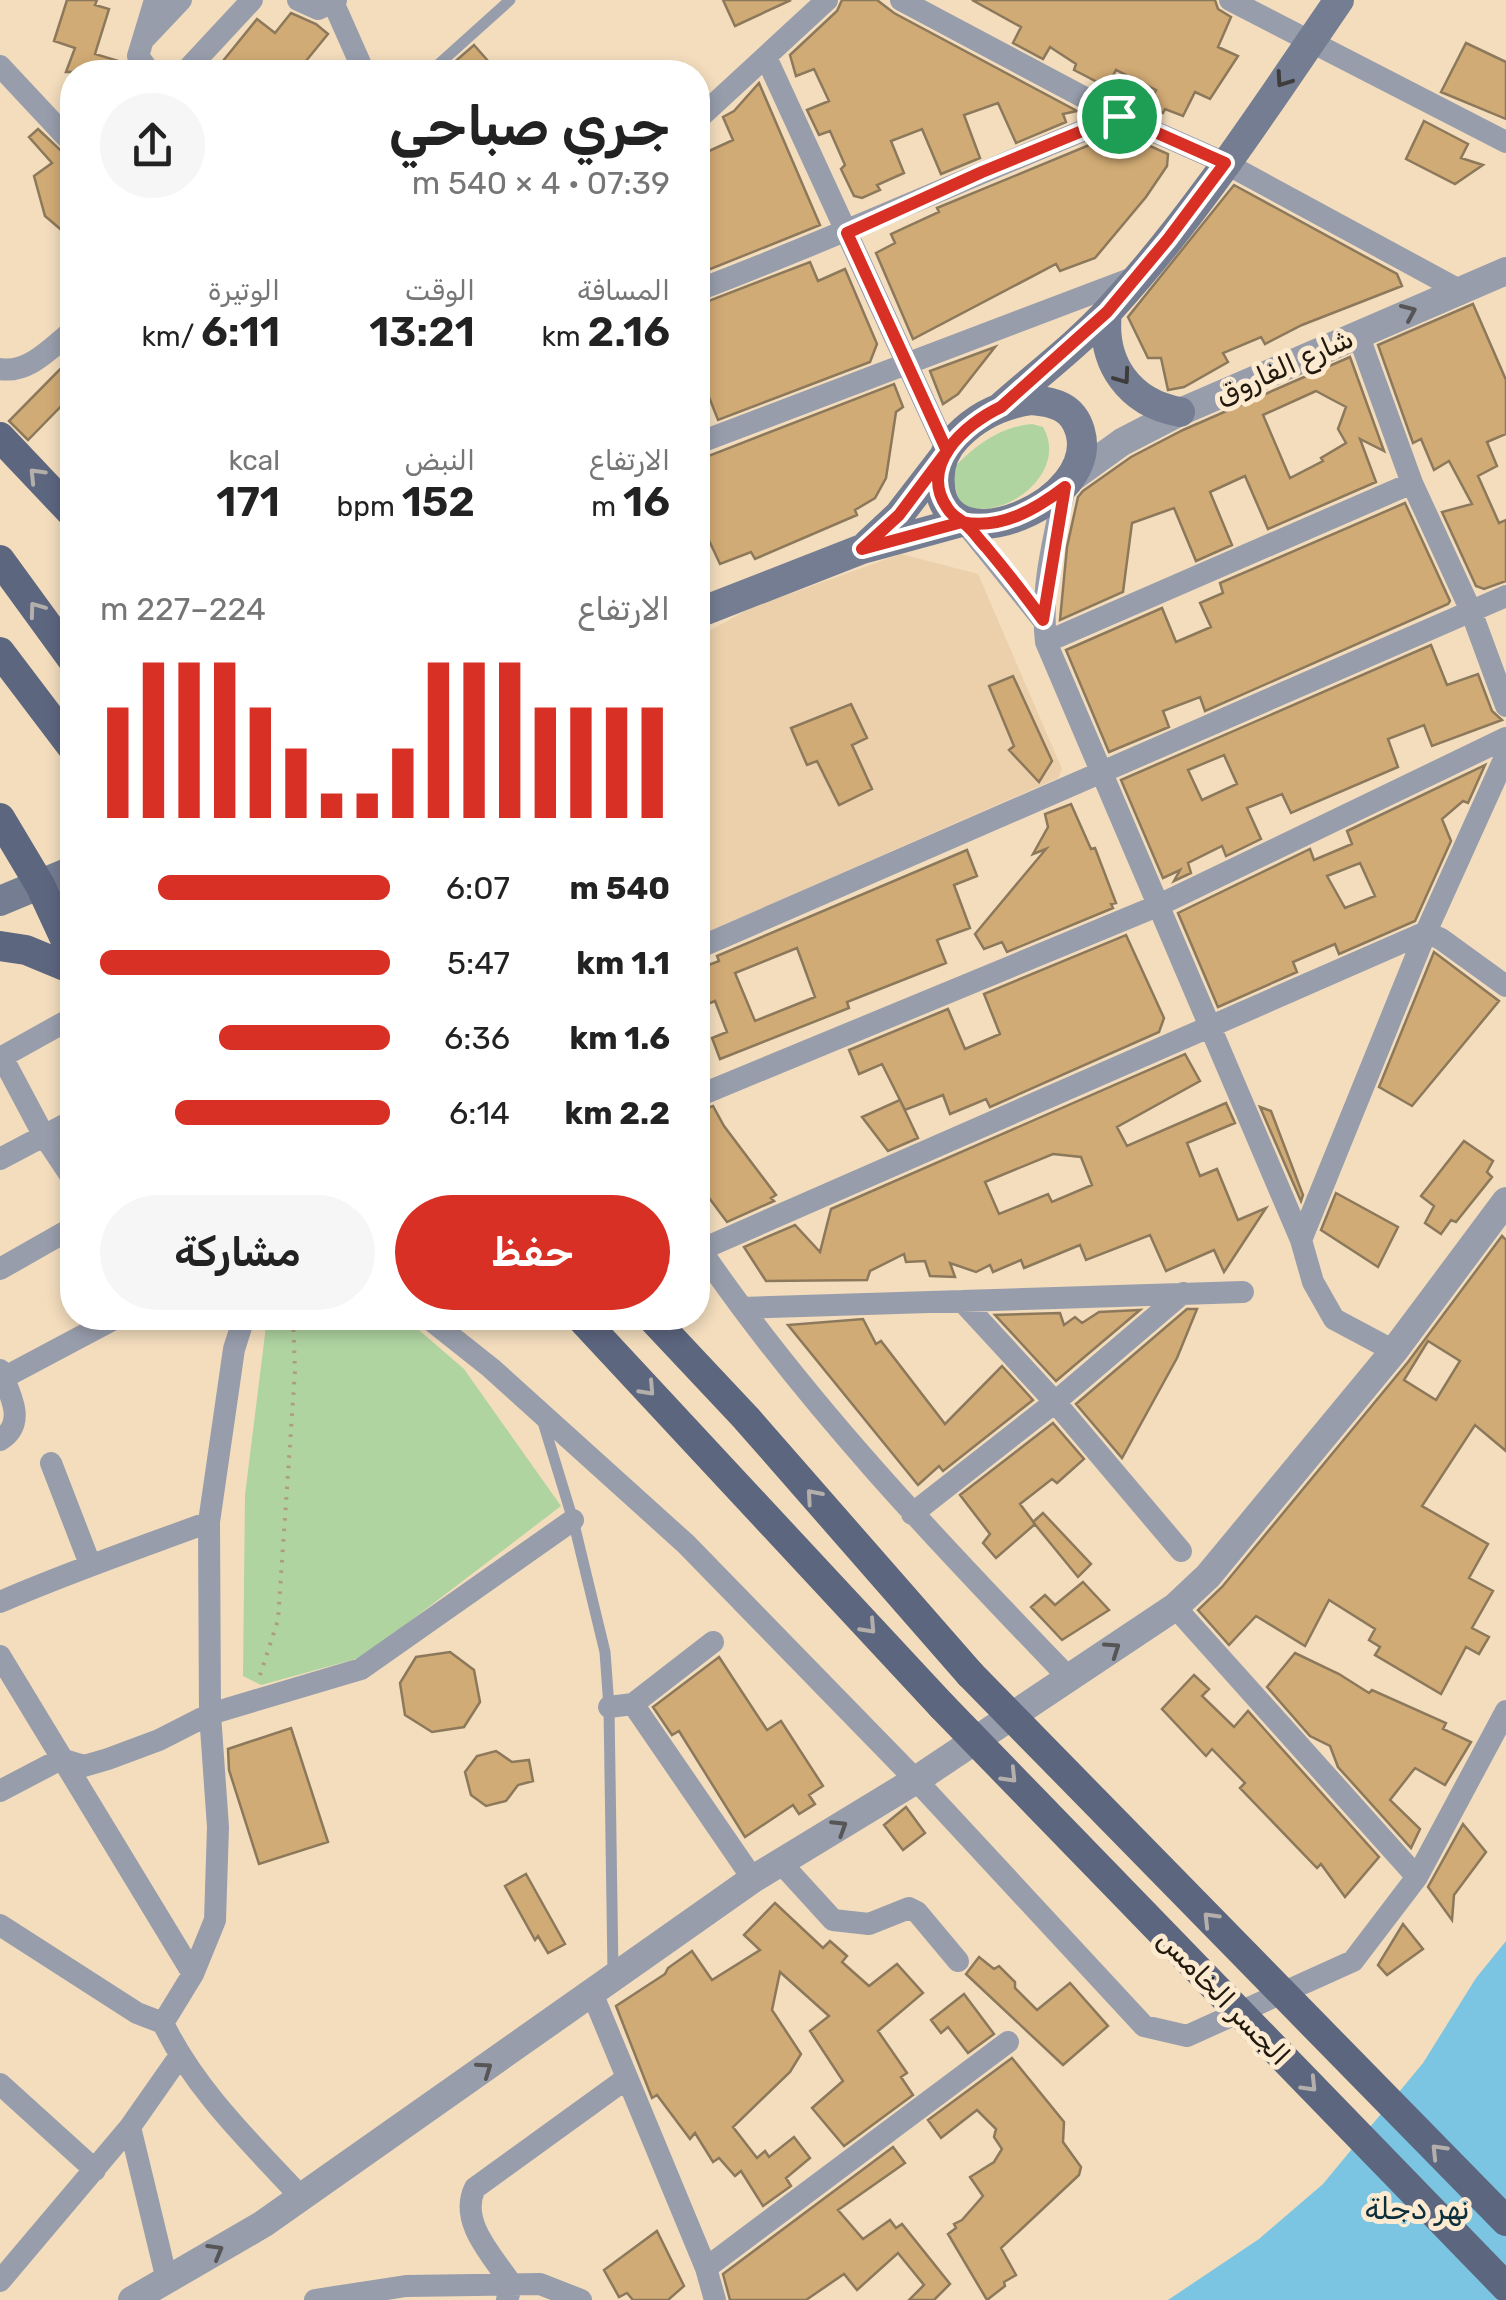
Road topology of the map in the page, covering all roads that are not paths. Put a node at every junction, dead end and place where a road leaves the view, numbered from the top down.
1 (155, 0) edge
2 (181, 0) edge
3 (298, 0) edge
4 (510, 0) edge
5 (827, 0) edge
6 (901, 0) edge
7 (1230, 0) edge
8 (1339, 0) edge
9 (248, 1) edge
10 (334, 1) edge
11 (142, 40) junction
12 (1311, 41) junction
13 (766, 57) junction
14 (141, 60) edge
15 (196, 60) edge
16 (359, 60) edge
17 (443, 60) edge
18 (0, 66) edge
19 (710, 108) edge
20 (1119, 116) junction
21 (60, 130) edge
22 (1506, 142) edge
23 (1225, 163) junction
24 (847, 233) junction
25 (1506, 271) edge
26 (1138, 276) junction
27 (710, 285) edge
28 (1460, 290) junction
29 (1107, 312) junction
30 (1358, 334) junction
31 (60, 341) edge
32 (907, 363) junction
33 (0, 370) edge
34 (1001, 407) junction
35 (1180, 412) junction
36 (0, 437) edge
37 (710, 437) edge
38 (946, 453) junction
39 (1068, 483) junction
40 (1412, 484) junction
41 (60, 500) edge
42 (963, 522) junction
43 (862, 549) junction
44 (0, 560) edge
45 (1506, 596) edge
46 (738, 598) junction
47 (710, 608) edge
48 (1471, 612) junction
49 (710, 616) edge
50 (1044, 631) junction
51 (60, 642) edge
52 (0, 652) edge
53 (1506, 706) edge
54 (60, 731) edge
55 (1506, 738) edge
56 (1506, 755) edge
57 (1099, 773) junction
58 (0, 818) edge
59 (60, 877) edge
60 (40, 886) junction
61 (0, 901) edge
62 (1157, 906) junction
63 (60, 914) edge
64 (1426, 932) junction
65 (710, 943) edge
66 (0, 946) edge
67 (60, 963) edge
68 (1506, 986) edge
69 (60, 1025) edge
70 (1210, 1027) junction
71 (1, 1057) edge
72 (710, 1091) edge
73 (60, 1127) edge
74 (44, 1136) junction
75 (0, 1159) edge
76 (60, 1160) edge
77 (1506, 1201) edge
78 (60, 1235) edge
79 (1301, 1240) junction
80 (710, 1243) edge
81 (710, 1263) edge
82 (0, 1269) edge
83 (1243, 1292) dead end
84 (1183, 1293) junction
85 (962, 1300) junction
86 (742, 1308) junction
87 (92, 1330) edge
88 (240, 1330) edge
89 (443, 1330) edge
90 (592, 1330) edge
91 (663, 1330) edge
92 (686, 1330) edge
93 (1394, 1352) junction
94 (2, 1374) edge
95 (1055, 1402) junction
96 (540, 1415) junction
97 (746, 1418) junction
98 (0, 1440) edge
99 (51, 1463) dead end
100 (912, 1514) junction
101 (573, 1520) junction
102 (209, 1522) junction
103 (1181, 1551) dead end
104 (90, 1564) junction
105 (0, 1602) edge
106 (1175, 1607) junction
107 (713, 1642) dead end
108 (0, 1656) edge
109 (1069, 1678) junction
110 (633, 1704) junction
111 (609, 1707) junction
112 (1506, 1711) edge
113 (210, 1714) junction
114 (61, 1759) junction
115 (916, 1780) junction
116 (0, 1791) edge
117 (782, 1863) junction
118 (1417, 1877) junction
119 (753, 1879) junction
120 (0, 1925) edge
121 (958, 1961) dead end
122 (193, 1974) junction
123 (602, 1984) junction
124 (163, 2023) junction
125 (1008, 2042) dead end
126 (179, 2057) junction
127 (628, 2078) junction
128 (0, 2084) edge
129 (130, 2126) junction
130 (95, 2170) junction
131 (302, 2198) junction
132 (1506, 2220) edge
133 (706, 2268) junction
134 (0, 2281) edge
135 (1506, 2287) edge
136 (510, 2292) edge
137 (149, 2293) edge
138 (315, 2300) edge
139 (581, 2300) edge
140 (715, 2300) edge

1 - 11 street
2 - 11 street
3 - 10 street
4 - 17 lane
5 - 13 street
6 - 20 street
7 - 12 street
8 - 12 main road, شارع الفاروق
9 - 15 street
10 - 16 street
11 - 14 street
12 - 22 street
12 -> 23 main road, شارع الفاروق
13 - 19 street
13 - 24 street
18 - 21 street
20 - 23 street
20 - 24 street
23 - 26 main road, شارع الفاروق
23 - 28 street
24 - 27 street
24 - 32 street
25 - 28 street, شارع الفاروق
26 - 29 main road, شارع الفاروق
26 - 32 street
30 -> 28 street, شارع الفاروق
29 - 34 main road, شارع الفاروق
29 -> 35 main road
30 - 35 street, شارع الفاروق
30 - 40 street
31 - 33 street
32 - 37 street
32 - 38 street
34 - 38 main road, شارع الفاروق
34 - 39 main road
35 - 39 street, شارع الفاروق
41 -> 36 main road
38 - 42 main road
38 - 43 main road, شارع الفاروق
39 - 42 main road, شارع الفاروق
39 - 50 street
40 - 48 street
40 - 50 street
42 - 43 main road, شارع الفاروق
42 - 50 street
43 - 46 main road, شارع الفاروق
51 -> 44 main road
45 - 48 street
46 - 47 main road, شارع الفاروق
46 - 49 main road, شارع الفاروق
48 - 53 street
48 - 57 street
50 - 57 street
52 - 54 main road
55 - 62 street
56 - 64 street
57 - 62 street
57 - 65 street
58 - 60 main road
59 - 60 main road
60 - 61 main road
60 - 63 main road
62 - 70 street
62 - 72 street
64 - 68 street
64 - 70 street
64 - 79 street
66 - 67 main road
69 - 71 street
70 - 79 street
70 - 80 street
71 - 74 street
73 - 74 street
74 - 75 street
74 - 76 street
77 - 93 street
78 - 82 street
79 - 93 street
81 - 86 street
83 - 84 street
84 - 85 street
84 - 95 street
85 - 86 street
85 - 95 street
86 - 100 street
87 - 94 street
88 - 102 street
89 - 96 street
90 -> 135 main road, الجسر الخامس, bridge
91 - 97 main road
92 - 97 main road
93 - 106 street
94 - 98 street
95 - 100 street
95 - 103 street
96 - 101 lane
96 - 115 street
132 -> 97 main road, الجسر الخامس, bridge
99 - 104 street
100 - 109 street
101 - 111 lane
101 - 113 street
102 - 104 street
102 - 113 street
104 - 105 street
109 -> 106 street
106 - 118 street
107 - 110 street
108 - 114 street
109 - 115 street
110 - 111 street
110 - 119 street
111 - 123 lane
112 - 118 street
113 - 114 street
113 - 122 street
114 - 116 street
114 - 122 street
117 -> 115 street
115 - 118 street
117 - 119 street
117 - 121 street
119 - 123 street
120 - 124 street
122 - 124 street
123 - 127 street
131 -> 123 street
124 - 126 street
125 - 133 street
126 - 129 street
126 - 131 street
127 - 133 street
127 - 136 street
128 - 130 street
129 - 130 street
129 - 137 street
130 - 134 street
137 -> 131 street
133 - 140 street
136 - 138 street
136 - 139 street

